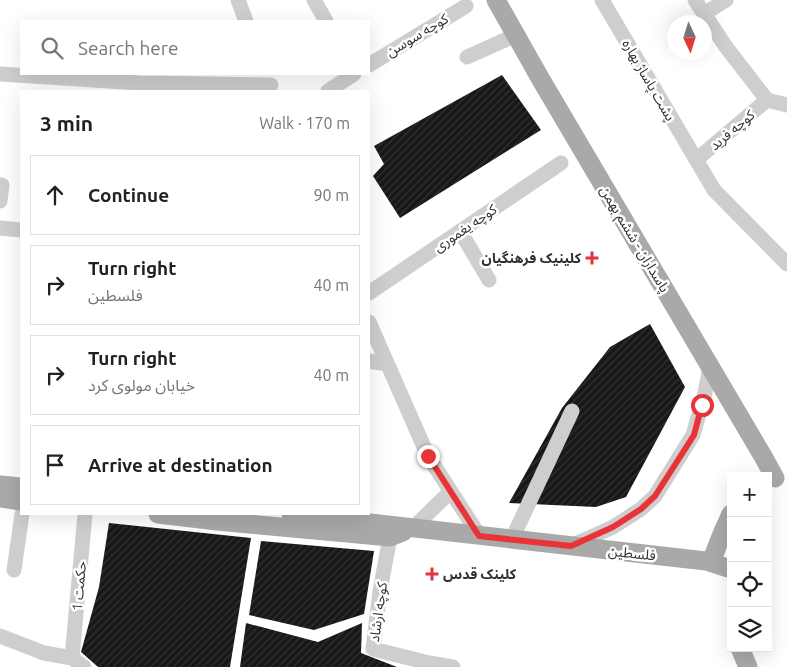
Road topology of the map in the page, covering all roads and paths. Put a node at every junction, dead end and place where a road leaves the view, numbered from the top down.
1 (238, 0) edge
2 (314, 0) edge
3 (496, 0) edge
4 (602, 0) edge
5 (695, 0) edge
6 (726, 0) edge
7 (466, 6) dead end
8 (704, 14) junction
9 (246, 20) edge
10 (325, 20) edge
11 (516, 35) junction
12 (467, 57) dead end
13 (370, 64) edge
14 (0, 74) edge
15 (352, 75) edge
16 (271, 83) edge
17 (140, 87) edge
18 (330, 90) edge
19 (767, 100) junction
20 (787, 105) edge
21 (696, 160) junction
22 (561, 164) dead end
23 (0, 185) edge
24 (0, 201) edge
25 (0, 228) edge
26 (20, 230) edge
27 (460, 231) junction
28 (787, 264) edge
29 (489, 280) dead end
30 (370, 292) edge
31 (370, 324) edge
32 (370, 361) edge
33 (387, 364) junction
34 (710, 366) junction
35 (572, 411) dead end
36 (770, 472) edge
37 (0, 485) edge
38 (20, 487) edge
39 (450, 492) junction
40 (0, 498) edge
41 (20, 500) edge
42 (22, 515) edge
43 (85, 515) edge
44 (166, 515) edge
45 (297, 515) edge
46 (730, 517) edge
47 (414, 528) junction
48 (390, 531) junction
49 (479, 536) junction
50 (512, 539) junction
51 (571, 546) junction
52 (711, 562) junction
53 (727, 568) edge
54 (14, 570) dead end
55 (0, 636) edge
56 (742, 652) edge
57 (78, 663) edge
58 (428, 665) edge
59 (453, 667) edge
60 (748, 667) edge

1 - 9 street
2 - 10 street
3 - 11 main road, پاسداران - ششم بهمن
4 - 21 street, پشت پاساژ بهاره
5 - 8 street
6 - 8 street
7 - 13 street, کوچه سوسن
8 - 19 street
11 - 12 street
11 - 34 main road, پاسداران - ششم بهمن
14 - 17 street
15 - 18 street
16 - 17 street
19 - 20 street
19 - 21 street, کوچه فرید
21 - 28 street, پشت پاساژ بهاره
22 - 27 street, کوچه یغموری
23 - 24 street
25 - 26 street
27 - 29 street
27 - 30 street, کوچه یغموری
31 - 33 street
32 - 33 street
33 - 39 street
34 - 36 main road, پاسداران - ششم بهمن
34 - 51 street
35 - 50 street
37 - 38 main road
39 - 47 street
39 - 49 street
40 - 41 main road
42 - 54 street
43 - 57 street, حکمت 1
44 - 48 main road, فلسطین
45 - 48 main road, فلسطین
46 - 52 main road
47 - 48 main road, فلسطین
47 - 49 main road, فلسطین
48 - 58 street, کوچه ارشاد
49 - 50 main road, فلسطین
50 - 51 main road, فلسطین
51 - 52 main road, فلسطین
52 - 53 main road, فلسطین
55 - 57 street
56 - 60 main road
58 - 59 street, کوچه ارشاد

